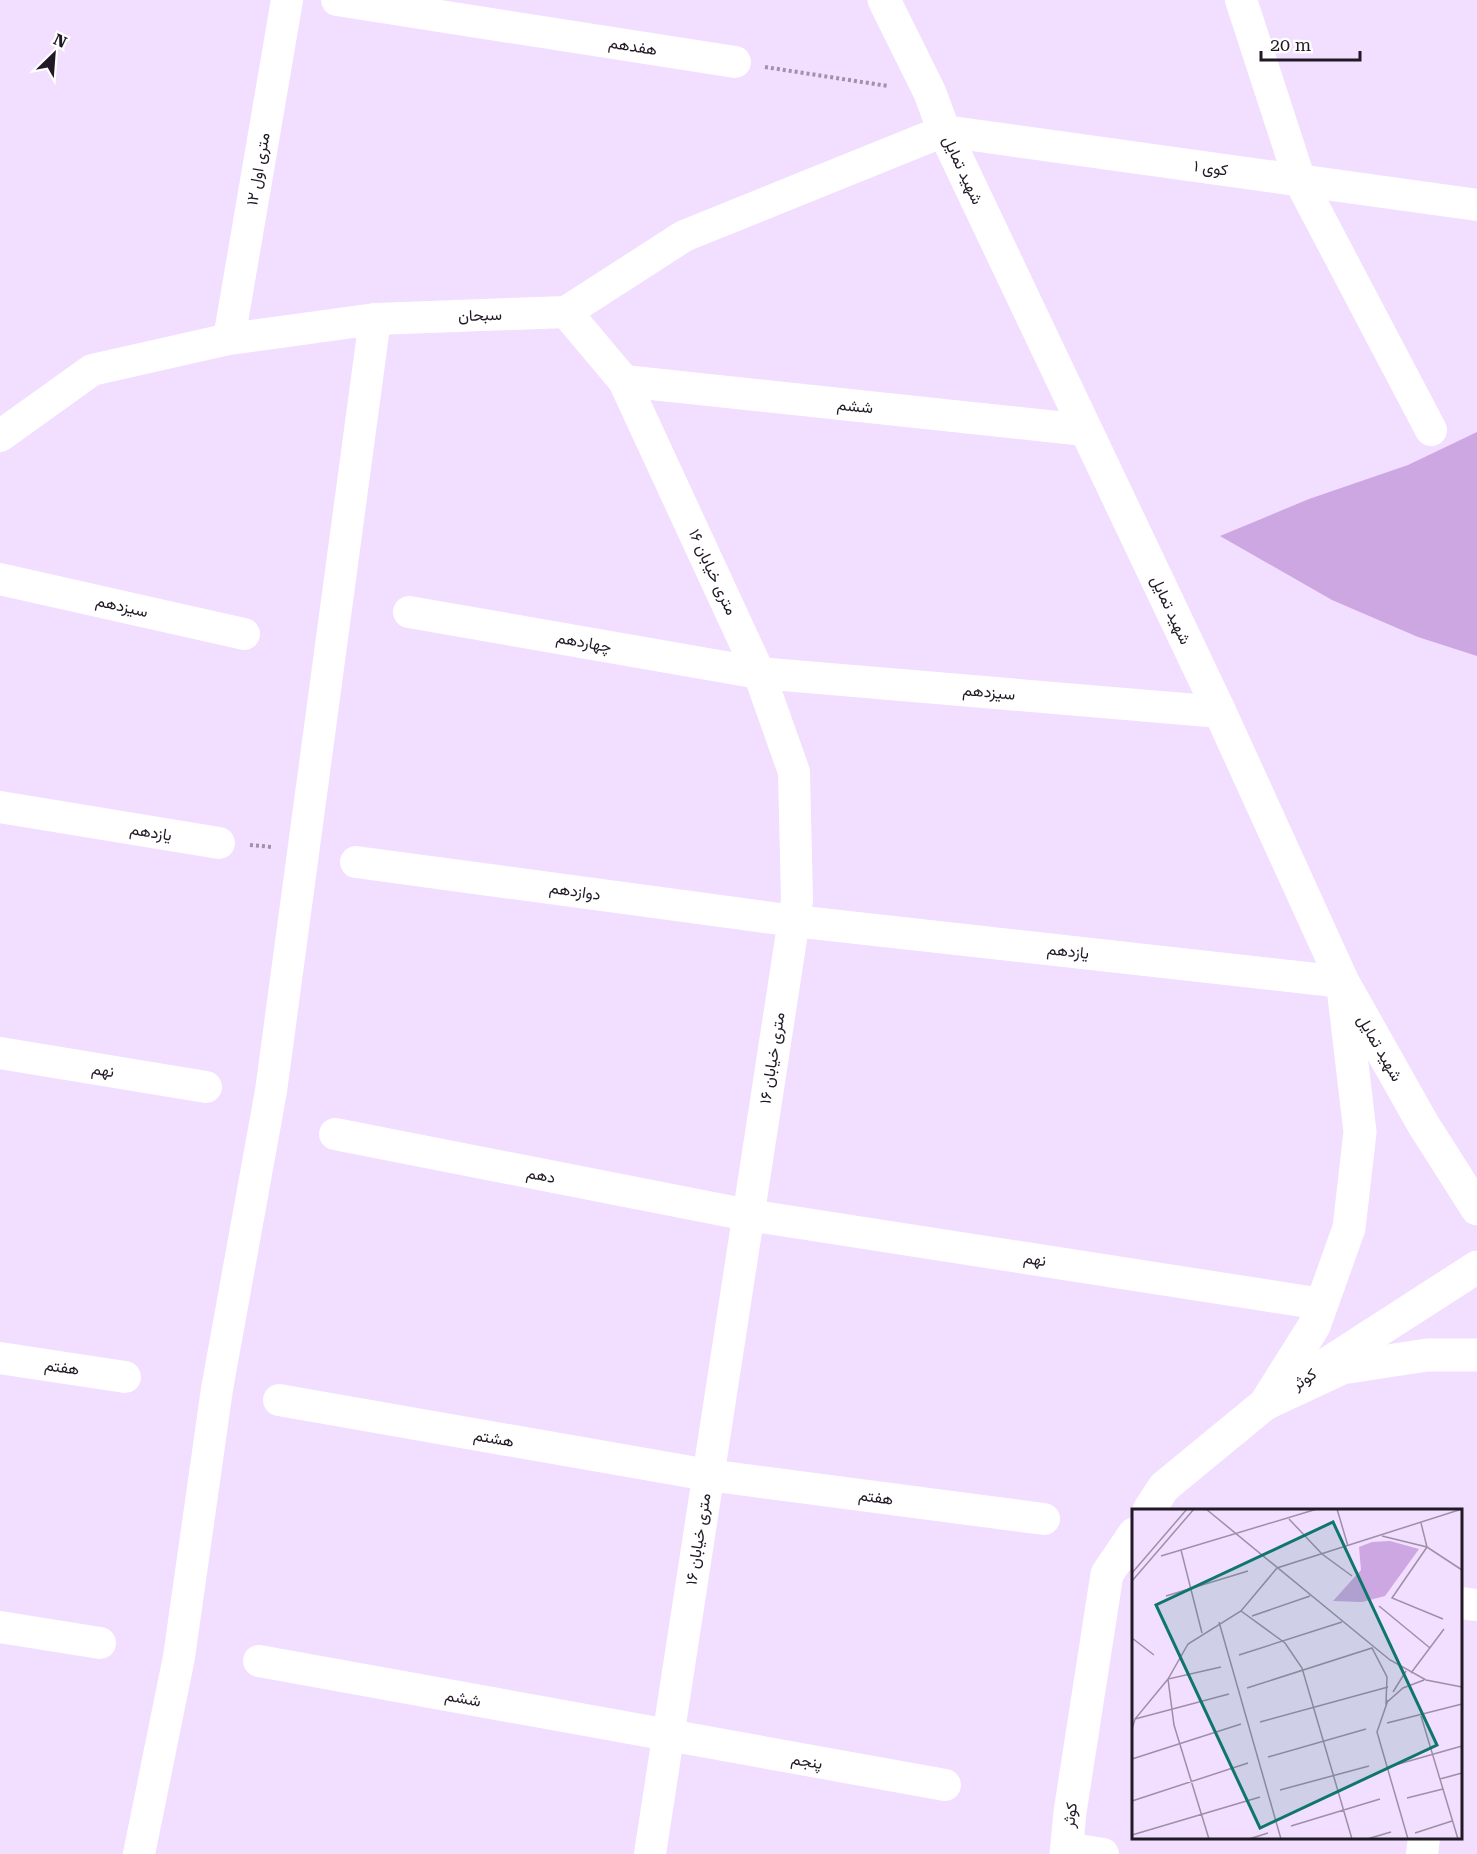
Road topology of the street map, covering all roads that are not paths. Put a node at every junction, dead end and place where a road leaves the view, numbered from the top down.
1 (287, 0) edge
2 (337, 0) edge
3 (884, 0) edge
4 (1241, 0) edge
5 (735, 62) road end
6 (944, 131) junction
7 (1300, 181) junction
8 (1477, 206) edge
9 (566, 312) junction
10 (375, 319) junction
11 (229, 339) junction
12 (624, 381) junction
13 (1085, 430) junction
14 (1431, 430) dead end
15 (0, 436) edge
16 (0, 579) edge
17 (409, 612) dead end
18 (244, 634) dead end
19 (759, 673) junction
20 (1220, 712) junction
21 (0, 807) edge
22 (219, 843) road end
23 (356, 862) dead end
24 (794, 921) junction
25 (1343, 982) junction
26 (0, 1053) edge
27 (206, 1087) dead end
28 (335, 1134) dead end
29 (1477, 1209) edge
30 (748, 1215) junction
31 (1477, 1267) edge
32 (1322, 1304) junction
33 (1477, 1355) edge
34 (0, 1358) edge
35 (125, 1377) dead end
36 (279, 1400) dead end
37 (1265, 1404) junction
38 (708, 1475) junction
39 (1150, 1509) edge
40 (1044, 1519) dead end
41 (1132, 1537) edge
42 (1462, 1603) edge
43 (1477, 1605) edge
44 (0, 1627) edge
45 (100, 1643) dead end
46 (259, 1661) dead end
47 (668, 1736) junction
48 (945, 1785) dead end
49 (1424, 1839) edge
50 (1066, 1851) edge
51 (139, 1854) edge
52 (650, 1854) edge
53 (1103, 1854) edge
54 (1422, 1854) edge

1 - 11 street, ۱۲ متری اول
2 - 5 street, هفدهم
3 - 6 street, شهید تمایل
4 - 7 street
6 - 7 street, کوی ۱
6 - 9 street
6 - 13 street, شهید تمایل
7 - 8 street, کوی ۱
7 - 14 street
9 - 10 street, سبحان
9 - 12 street, ۱۶ متری خیابان
10 - 11 street, سبحان
10 - 51 street
11 - 15 street, سبحان
12 - 13 street, ششم
12 - 19 street, ۱۶ متری خیابان
13 - 20 street, شهید تمایل
16 - 18 street, سیزدهم
17 - 19 street, چهاردهم
19 - 20 street, سیزدهم
19 - 24 street, ۱۶ متری خیابان
20 - 25 street, شهید تمایل
21 - 22 street, یازدهم
23 - 24 street, دوازدهم
24 - 25 street, یازدهم
24 - 30 street, ۱۶ متری خیابان
25 - 29 street, شهید تمایل
25 - 32 street
26 - 27 street, نهم
28 - 30 street, دهم
30 - 32 street, نهم
30 - 38 street, ۱۶ متری خیابان
31 - 37 street, کوثر
32 - 37 street
33 - 37 street
34 - 35 street, هفتم
36 - 38 street, هشتم
37 - 39 street, کوثر
38 - 40 street, هفتم
38 - 47 street, ۱۶ متری خیابان
41 - 50 street, کوثر
42 - 43 street
44 - 45 street
46 - 47 street, ششم
47 - 48 street, پنجم
47 - 52 street, ۱۶ متری خیابان
49 - 54 street
50 - 53 street

